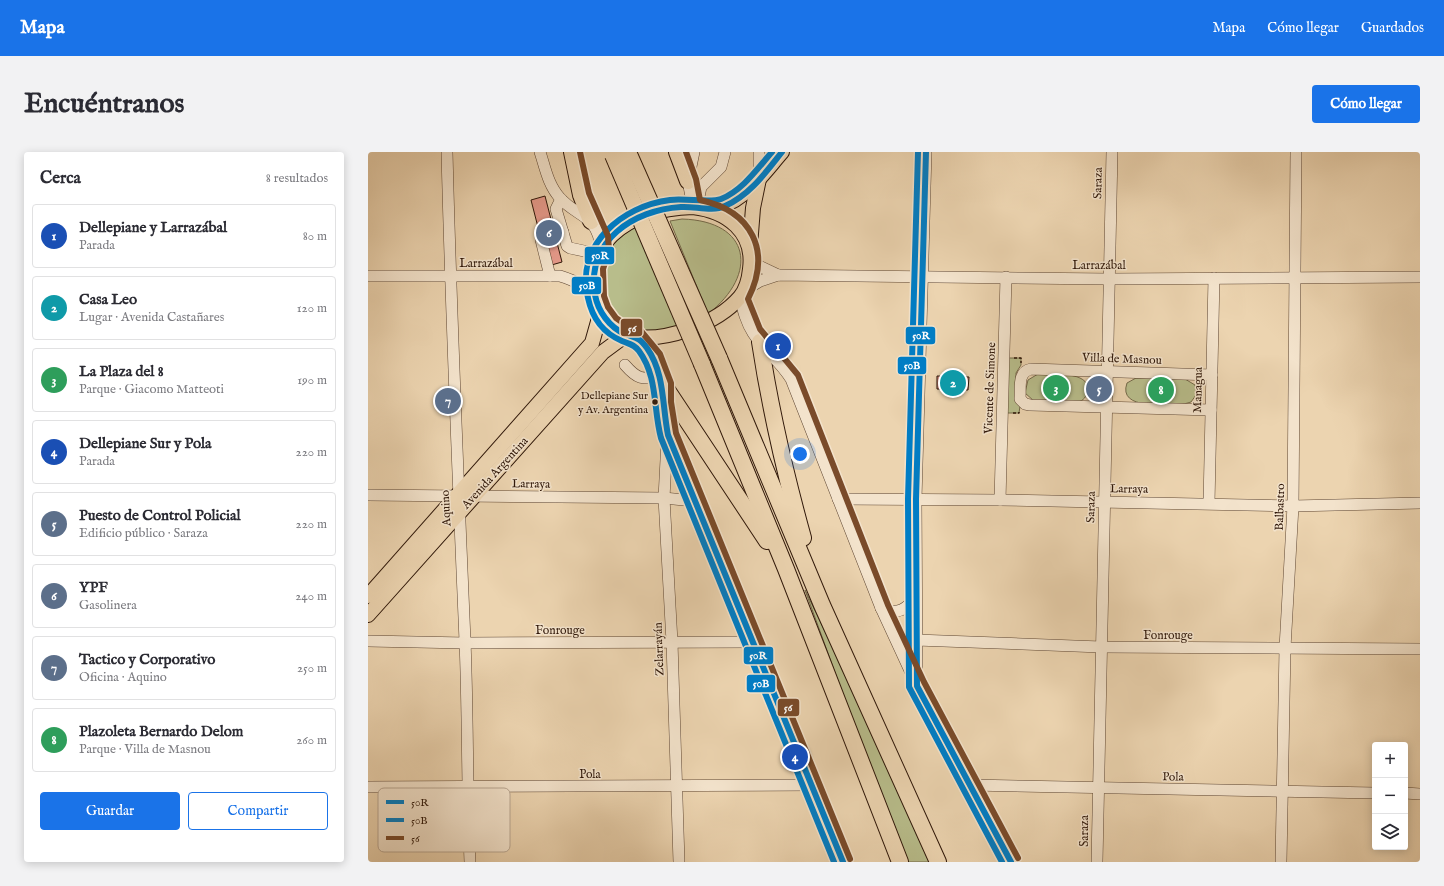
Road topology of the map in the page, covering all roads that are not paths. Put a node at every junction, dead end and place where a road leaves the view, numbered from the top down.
1 (447, 152) edge
2 (540, 152) edge
3 (572, 152) edge
4 (677, 152) edge
5 (694, 152) edge
6 (725, 152) edge
7 (759, 152) edge
8 (782, 152) edge
9 (926, 152) edge
10 (1112, 152) edge
11 (1296, 152) edge
12 (617, 153) edge
13 (759, 179) junction
14 (688, 181) junction
15 (561, 199) junction
16 (699, 208) junction
17 (591, 221) junction
18 (563, 232) junction
19 (600, 251) junction
20 (751, 253) junction
21 (778, 275) junction
22 (368, 276) edge
23 (450, 276) junction
24 (550, 276) junction
25 (922, 276) junction
26 (1006, 277) junction
27 (1420, 277) edge
28 (1214, 278) junction
29 (1295, 278) junction
30 (1109, 279) junction
31 (742, 294) junction
32 (598, 304) junction
33 (631, 336) junction
34 (760, 342) junction
35 (625, 365) dead end
36 (1107, 372) junction
37 (1212, 375) junction
38 (662, 381) junction
39 (1106, 407) junction
40 (1211, 410) junction
41 (668, 436) junction
42 (368, 494) edge
43 (458, 495) junction
44 (475, 496) junction
45 (664, 498) junction
46 (838, 499) junction
47 (916, 499) junction
48 (1000, 500) junction
49 (694, 501) junction
50 (1104, 501) junction
51 (1209, 503) junction
52 (1420, 503) edge
53 (1293, 506) junction
54 (459, 513) junction
55 (786, 569) junction
56 (916, 594) junction
57 (368, 596) edge
58 (822, 605) junction
59 (881, 608) junction
60 (368, 615) edge
61 (916, 640) junction
62 (368, 641) edge
63 (672, 642) junction
64 (752, 642) junction
65 (465, 643) junction
66 (1101, 647) junction
67 (1285, 648) junction
68 (1420, 649) edge
69 (917, 686) junction
70 (812, 785) junction
71 (970, 785) junction
72 (368, 787) edge
73 (467, 787) junction
74 (677, 787) junction
75 (1097, 788) junction
76 (1283, 792) junction
77 (1372, 793) edge
78 (1408, 793) edge
79 (1420, 794) edge
80 (470, 852) edge
81 (470, 862) edge
82 (679, 862) edge
83 (843, 862) edge
84 (900, 862) edge
85 (938, 862) edge
86 (1011, 862) edge
87 (1097, 862) edge
88 (1281, 862) edge

1 - 23 street, Aquino
2 - 15 street
3 - 17 highway
4 - 14 highway
5 - 14 street
6 - 16 street
7 - 13 street
8 - 13 main road
9 - 25 street
10 - 30 street, Saraza
11 - 29 street, Balbastro
12 - 55 highway, bridge
12 - 58 highway, bridge
13 - 16 main road
13 - 20 main road
14 - 16 street
15 - 17 street
15 - 18 street
16 - 19 main road
16 - 20 main road
17 - 19 street
18 - 19 street
18 - 24 street
19 - 32 main road, Avenida Argentina
20 - 21 street, Larrazábal
20 - 31 main road
21 - 25 street, Larrazábal
21 - 31 street, Larrazábal
22 - 23 street, Larrazábal
23 - 24 street, Larrazábal
23 - 43 street, Aquino
24 - 32 street, Larrazábal
25 - 26 street, Larrazábal
25 - 47 street
26 - 30 street, Larrazábal
26 - 48 street, Vicente de Simone
27 - 29 street, Larrazábal
28 - 29 street, Larrazábal
28 - 30 street, Larrazábal
28 - 37 street, Managua
29 - 53 street, Balbastro
30 - 36 street, Saraza
31 - 33 main road
31 - 34 street
32 - 33 main road
32 - 43 main road, Avenida Argentina
33 - 38 street
33 - 44 main road, Avenida Argentina
34 - 46 street
34 - 58 highway
35 - 38 street
36 - 37 street, Villa de Masnou
36 - 39 street, Saraza
36 - 39 street, Villa de Masnou
37 - 40 street, Managua
38 - 41 street
38 - 55 highway
39 - 40 street
39 - 50 street, Saraza
40 - 51 street, Managua
41 - 45 street, Zelarrayán
41 - 49 street
42 - 43 street, Larraya
43 - 44 street, Larraya
43 - 54 street, Aquino
43 - 57 main road, Avenida Argentina
44 - 45 street, Larraya
44 - 54 main road, Avenida Argentina
45 - 49 street, Larraya
45 - 63 street, Zelarrayán
46 - 47 street, Larraya
46 - 59 street
47 - 48 street, Larraya
47 - 56 street
48 - 50 street, Larraya
49 - 64 street
50 - 51 street, Larraya
50 - 66 street, Saraza
51 - 53 street, Larraya
52 - 53 street, Larraya
53 - 67 street, Balbastro
54 - 60 main road, Avenida Argentina
54 - 65 street, Aquino
55 - 84 highway
56 - 59 street
56 - 61 street
58 - 85 highway
59 - 69 street
61 - 66 street, Fonrouge
61 - 69 street
62 - 65 street, Fonrouge
63 - 64 street, Fonrouge
63 - 65 street, Fonrouge
63 - 74 street, Zelarrayán
64 - 70 street
65 - 73 street, Aquino
66 - 67 street, Fonrouge
66 - 75 street, Saraza
67 - 68 street, Fonrouge
67 - 76 street, Balbastro
69 - 71 street
70 - 74 street, Pola
70 - 83 street
71 - 75 street, Pola
71 - 86 street
72 - 73 street, Pola
73 - 74 street, Pola
74 - 82 street, Zelarrayán
75 - 76 street, Pola
75 - 87 street, Saraza
76 - 77 street, Pola
76 - 88 street, Balbastro
78 - 79 street
80 - 81 street, Aquino

